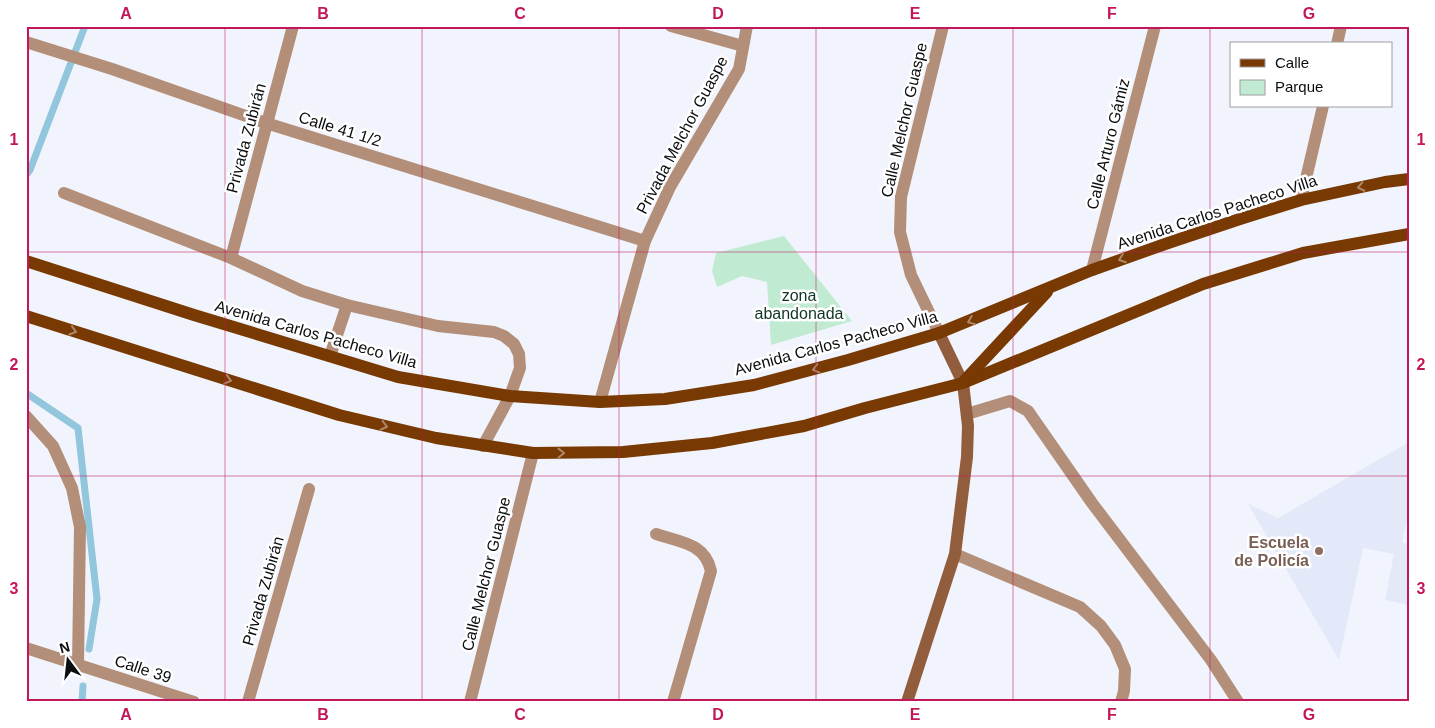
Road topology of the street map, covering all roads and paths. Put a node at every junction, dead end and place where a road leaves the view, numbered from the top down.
1 (293, 26) edge
2 (671, 26) edge
3 (747, 26) edge
4 (943, 26) edge
5 (1155, 26) edge
6 (1341, 26) edge
7 (26, 42) edge
8 (1337, 42) edge
9 (743, 46) junction
10 (1323, 108) edge
11 (266, 123) junction
12 (1409, 180) edge
13 (64, 193) dead end
14 (1301, 200) junction
15 (1409, 234) edge
16 (645, 241) junction
17 (231, 258) junction
18 (26, 261) edge
19 (1092, 270) junction
20 (1050, 289) junction
21 (347, 305) junction
22 (26, 316) edge
23 (939, 333) junction
24 (330, 356) junction
25 (963, 383) junction
26 (510, 396) junction
27 (600, 402) junction
28 (966, 414) junction
29 (26, 416) edge
30 (483, 446) junction
31 (533, 453) junction
32 (309, 489) dead end
33 (656, 534) dead end
34 (955, 554) junction
35 (27, 649) edge
36 (78, 665) junction
37 (1123, 696) edge
38 (194, 702) edge
39 (248, 702) edge
40 (470, 702) edge
41 (673, 702) edge
42 (907, 702) edge
43 (1238, 702) edge

1 - 11 street, Privada Zubirán
2 - 9 street
3 - 9 street, Privada Melchor Guaspe
4 - 23 street, Calle Melchor Guaspe
5 - 19 street, Calle Arturo Gámiz
6 - 8 street
7 - 11 street, Calle 41 1/2
9 - 16 street, Privada Melchor Guaspe
10 - 14 street
11 - 16 street, Calle 41 1/2
11 - 17 street, Privada Zubirán
12 -> 14 main road, Avenida Carlos Pacheco Villa
13 - 17 street
14 -> 19 main road, Avenida Carlos Pacheco Villa
15 - 25 main road
16 - 27 street, Privada Melchor Guaspe
17 - 21 street
18 - 24 main road, Avenida Carlos Pacheco Villa
19 - 20 main road, Avenida Carlos Pacheco Villa
20 -> 23 main road, Avenida Carlos Pacheco Villa
20 - 25 main road
21 - 24 street
21 - 26 street
22 -> 30 main road
23 - 25 main road
23 -> 27 main road, Avenida Carlos Pacheco Villa
24 - 26 main road, Avenida Carlos Pacheco Villa
25 - 28 main road
31 -> 25 main road
26 - 27 main road, Avenida Carlos Pacheco Villa
26 - 30 street
28 - 34 main road
28 - 43 street
29 - 36 street
30 - 31 main road
31 - 40 street, Calle Melchor Guaspe
32 - 39 street, Privada Zubirán
33 - 41 street
34 - 37 street
34 - 42 main road
35 - 36 street, Calle 39
36 - 38 street, Calle 39

